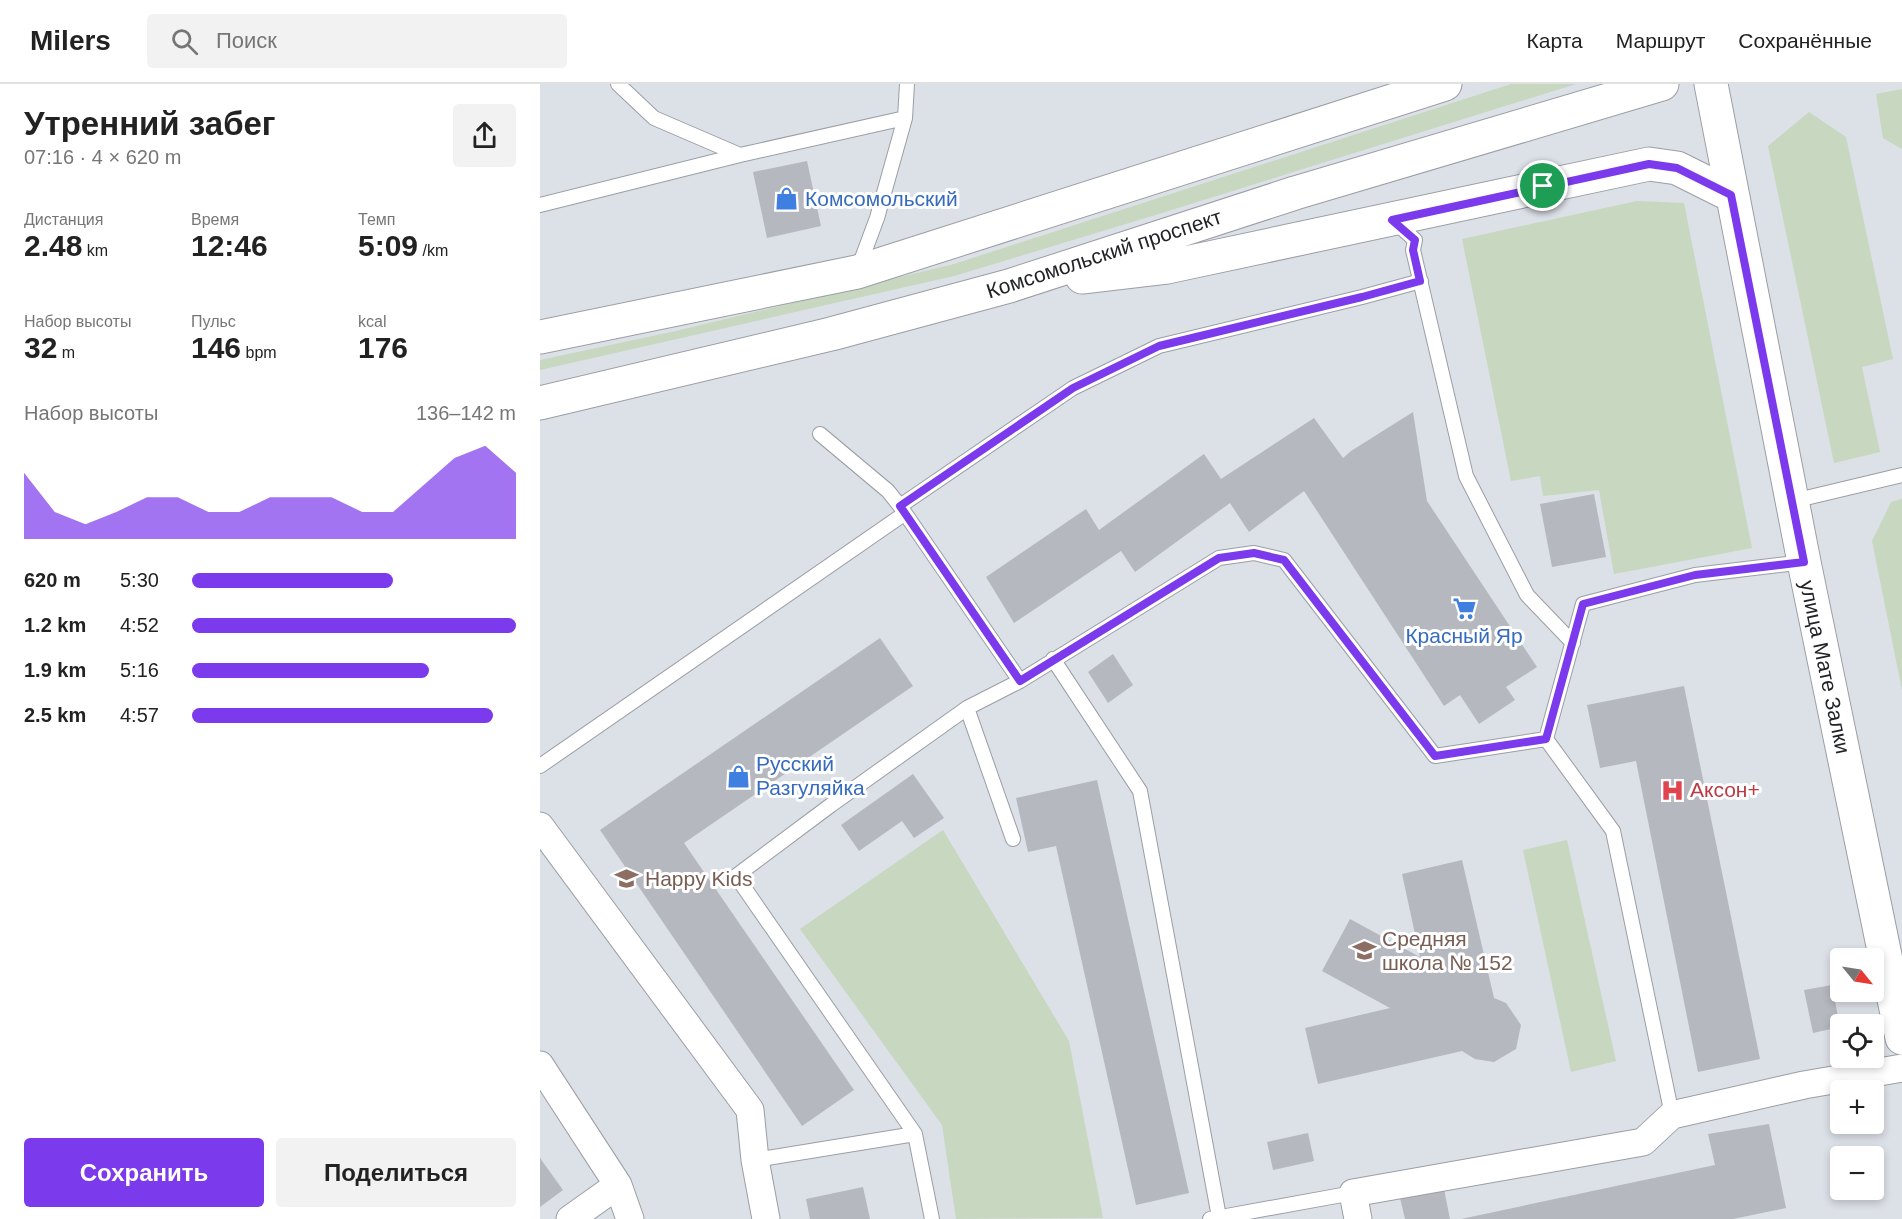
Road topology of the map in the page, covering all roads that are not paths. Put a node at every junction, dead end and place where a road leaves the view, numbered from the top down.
1 (618, 84) edge
2 (907, 84) edge
3 (1444, 84) edge
4 (1662, 84) edge
5 (1711, 84) edge
6 (905, 118) junction
7 (740, 155) junction
8 (1731, 195) junction
9 (540, 205) edge
10 (1392, 220) junction
11 (857, 272) junction
12 (1420, 281) junction
13 (1009, 286) junction
14 (540, 337) edge
15 (540, 403) edge
16 (820, 434) dead end
17 (1902, 475) edge
18 (1793, 501) junction
19 (902, 510) junction
20 (1804, 562) junction
21 (1573, 643) junction
22 (1053, 659) junction
23 (1020, 681) junction
24 (968, 708) junction
25 (1546, 739) junction
26 (540, 766) edge
27 (1013, 839) dead end
28 (544, 841) edge
29 (1902, 1038) edge
30 (540, 1065) edge
31 (1902, 1068) edge
32 (1672, 1114) junction
33 (915, 1134) junction
34 (755, 1160) junction
35 (618, 1185) junction
36 (1353, 1193) junction
37 (1215, 1218) edge
38 (570, 1219) edge
39 (630, 1219) edge
40 (766, 1219) edge
41 (932, 1219) edge
42 (1358, 1219) edge

1 - 7 lane
2 - 6 lane
3 - 11 main road
4 - 13 main road, Комсомольский проспект
5 - 8 main road, улица Мате Залки
6 - 7 lane
6 - 11 lane
7 - 9 lane
8 - 10 main road
8 - 18 main road, улица Мате Залки
10 - 12 lane
10 - 13 main road
11 - 14 main road
12 - 19 lane
12 - 21 lane
13 - 15 main road, Комсомольский проспект
16 - 19 lane
17 - 18 lane
18 - 20 main road, улица Мате Залки
19 - 23 lane
19 - 26 lane
20 - 21 lane
20 - 29 main road, улица Мате Залки
21 - 25 lane
22 - 23 lane
22 - 25 lane
22 - 37 lane
23 - 24 lane
24 - 27 lane
24 - 33 lane
25 - 32 lane
28 - 34 street
30 - 35 street
31 - 32 street
32 - 36 street
33 - 34 lane
33 - 41 lane
34 - 40 street
35 - 38 street
35 - 39 street
36 - 37 lane
36 - 42 street

